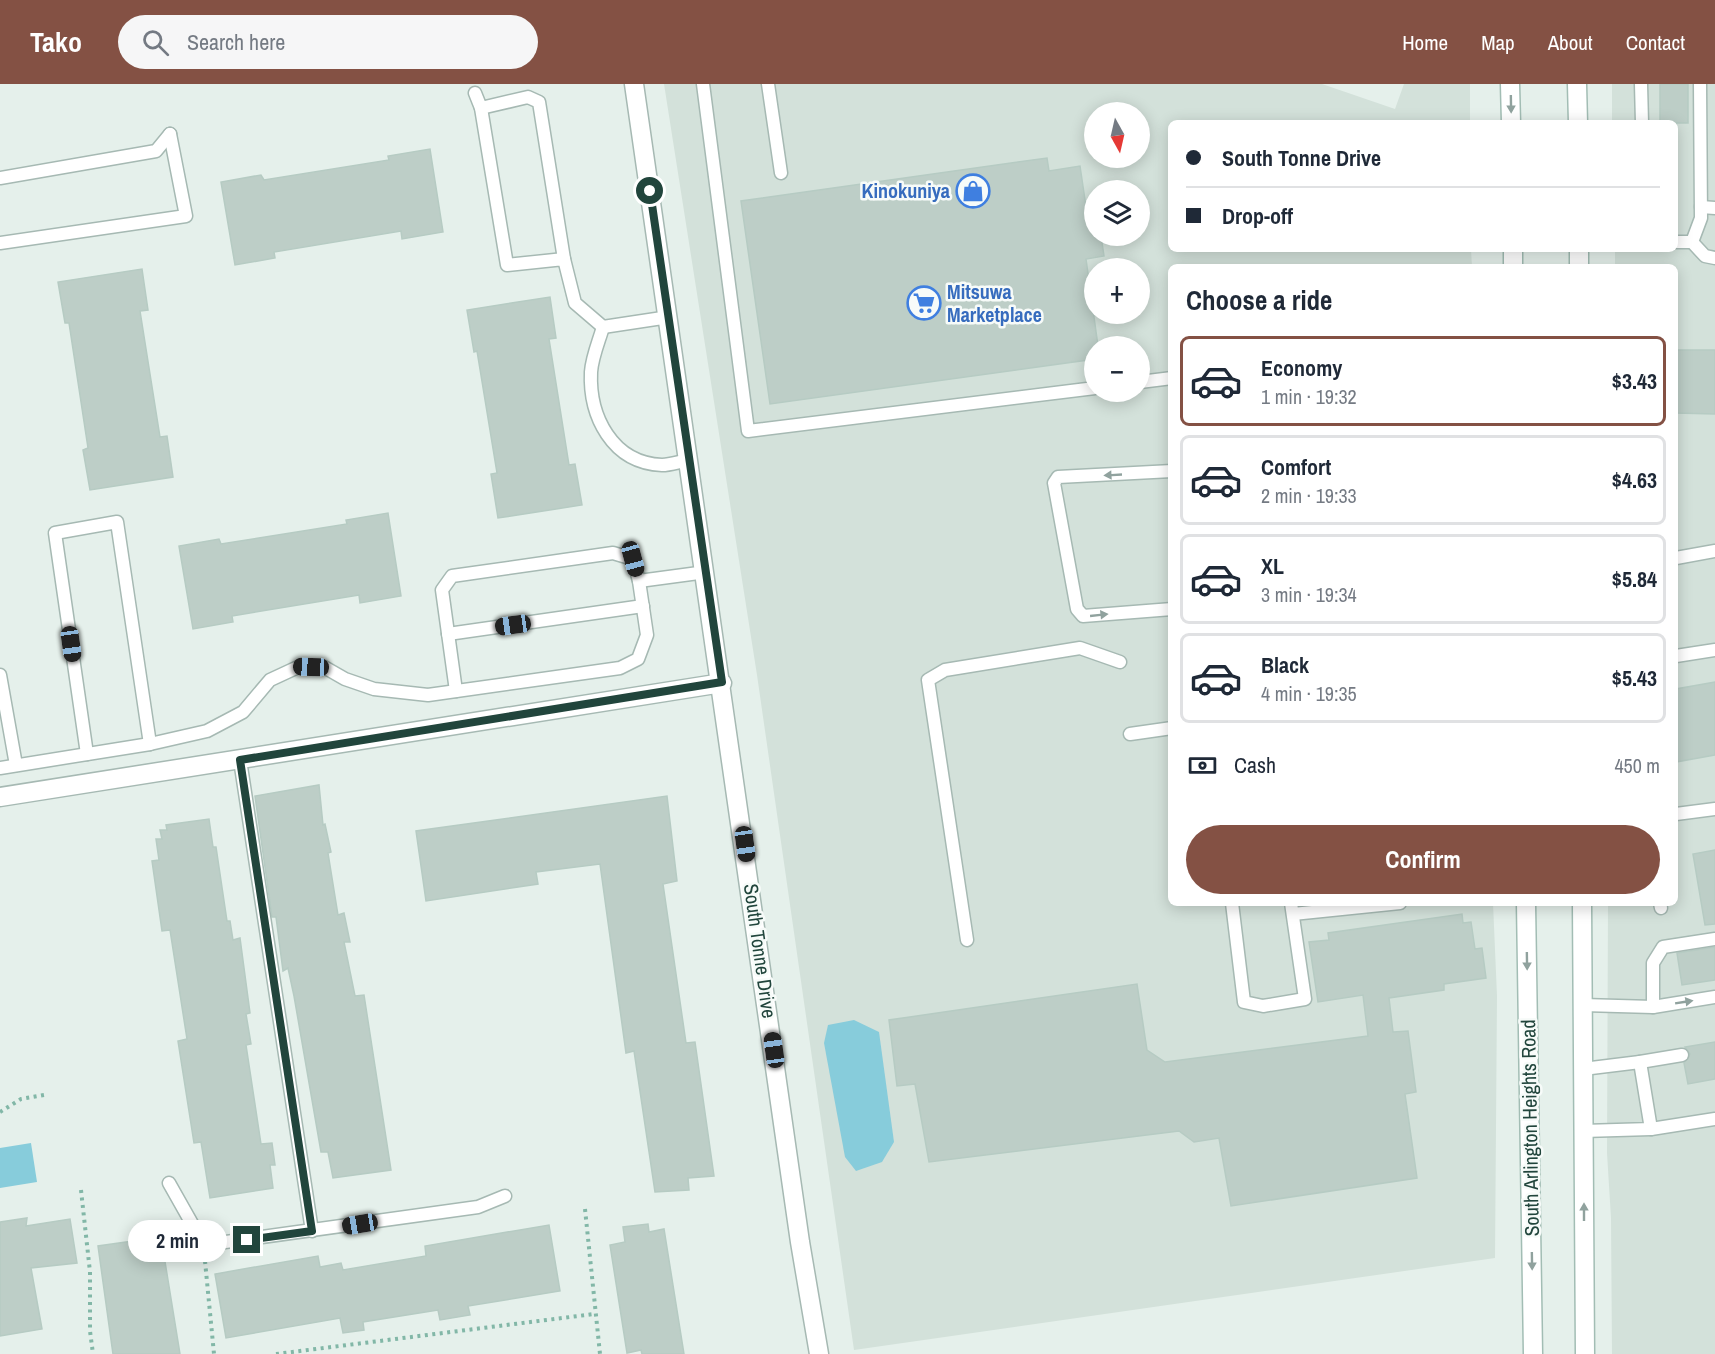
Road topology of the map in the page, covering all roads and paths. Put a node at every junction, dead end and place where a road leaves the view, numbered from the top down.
1 (634, 84) edge
2 (703, 84) edge
3 (768, 84) edge
4 (1510, 84) edge
5 (1577, 84) edge
6 (1641, 84) edge
7 (1700, 84) edge
8 (475, 93) dead end
9 (481, 108) junction
10 (1511, 120) edge
11 (1578, 120) edge
12 (1642, 120) edge
13 (781, 173) dead end
14 (0, 178) edge
15 (1701, 207) junction
16 (1715, 208) edge
17 (1678, 242) edge
18 (1692, 242) junction
19 (0, 243) edge
20 (1715, 258) edge
21 (564, 259) junction
22 (669, 317) junction
23 (603, 327) junction
24 (1168, 378) edge
25 (1150, 381) edge
26 (1084, 389) edge
27 (690, 460) junction
28 (1168, 471) edge
29 (1715, 551) edge
30 (1678, 558) edge
31 (706, 572) junction
32 (639, 581) junction
33 (643, 606) junction
34 (1168, 609) edge
35 (448, 634) junction
36 (1715, 650) edge
37 (1678, 656) edge
38 (1120, 662) dead end
39 (0, 675) edge
40 (722, 682) junction
41 (456, 692) junction
42 (1168, 729) edge
43 (1130, 734) dead end
44 (150, 744) junction
45 (87, 754) junction
46 (240, 760) junction
47 (16, 765) junction
48 (0, 768) edge
49 (0, 797) edge
50 (1715, 809) edge
51 (1678, 814) edge
52 (1232, 906) edge
53 (1346, 906) edge
54 (1526, 906) edge
55 (1582, 906) edge
56 (1292, 909) edge
57 (1715, 939) edge
58 (967, 940) dead end
59 (1715, 997) edge
60 (1583, 1005) junction
61 (1653, 1007) junction
62 (1682, 1055) dead end
63 (1640, 1062) junction
64 (1583, 1069) junction
65 (44, 1095) dead end
66 (0, 1112) edge
67 (1715, 1119) edge
68 (1651, 1129) junction
69 (1583, 1131) junction
70 (169, 1183) dead end
71 (81, 1190) dead end
72 (505, 1196) dead end
73 (585, 1209) dead end
74 (312, 1231) junction
75 (204, 1245) junction
76 (594, 1314) junction
77 (93, 1354) edge
78 (214, 1354) edge
79 (276, 1354) edge
80 (600, 1354) edge
81 (819, 1354) edge
82 (1533, 1354) edge
83 (1585, 1354) edge

1 - 22 street, South Tonne Drive
2 - 26 lane
3 - 13 lane
4 -> 10 street
5 - 11 street
6 - 12 lane
7 - 15 lane
8 - 9 lane
9 - 21 lane
9 - 21 lane
14 - 19 lane
15 - 16 lane
15 - 18 lane
17 - 18 lane
18 - 20 lane
21 - 23 lane
22 - 23 lane
22 - 27 street, South Tonne Drive
23 - 27 lane
24 - 25 lane
27 - 31 street, South Tonne Drive
28 -> 34 lane
29 - 30 lane
31 - 32 lane
31 - 40 street, South Tonne Drive
32 - 33 lane
32 - 35 lane
33 - 35 lane
33 - 41 lane
35 - 41 lane
36 - 37 lane
38 - 58 lane
39 - 47 lane
40 - 46 street
40 - 81 street, South Tonne Drive
41 - 44 lane
42 - 43 lane
44 - 45 lane
44 - 45 lane
45 - 47 lane
46 - 49 street
46 - 74 lane
47 - 48 lane
50 - 51 lane
52 - 56 lane
53 - 56 lane
54 -> 82 street, South Arlington Heights Road
55 - 60 street
57 - 61 lane
61 -> 59 lane
60 - 61 lane
60 - 64 street
62 - 63 lane
63 - 64 lane
63 - 68 lane
64 - 69 street
65 - 66 path
67 - 68 lane
68 - 69 lane
83 -> 69 street
70 - 75 lane
71 - 77 path
72 - 74 lane
73 - 76 path
74 - 75 lane
75 - 78 path
76 - 79 path
76 - 80 path

